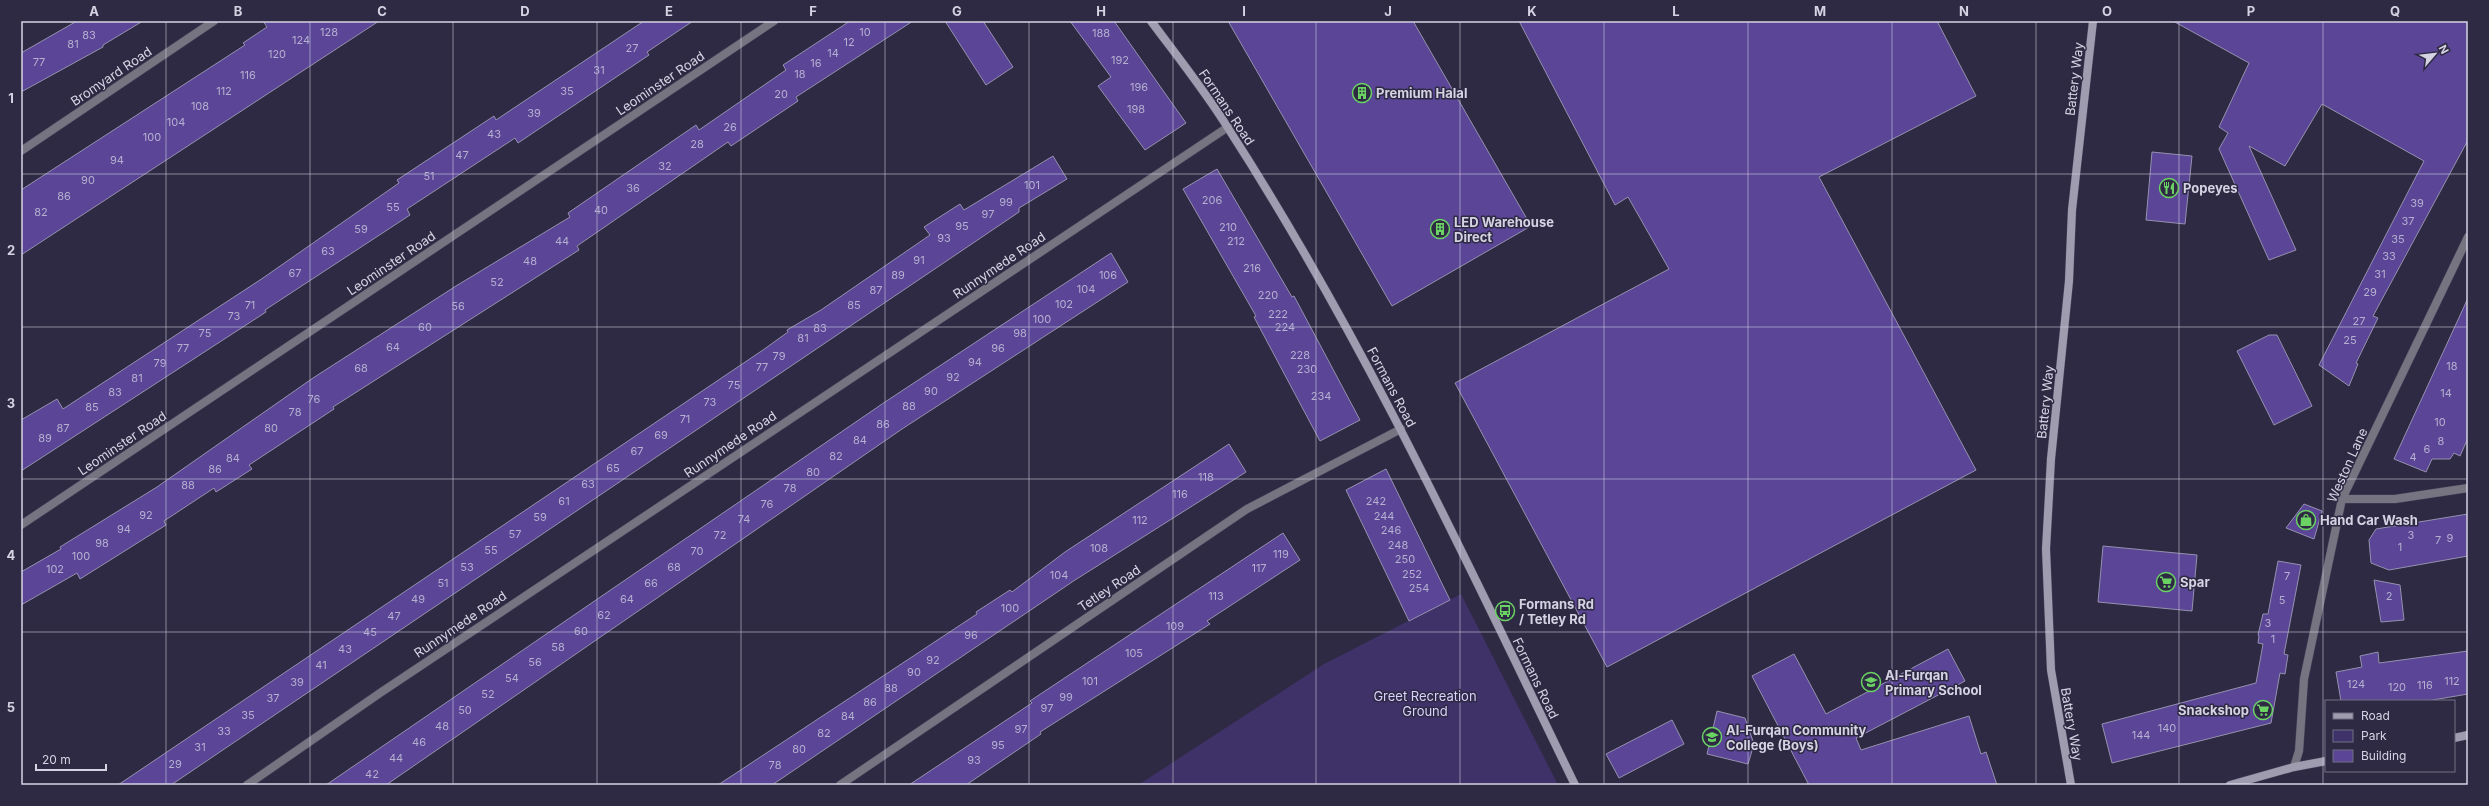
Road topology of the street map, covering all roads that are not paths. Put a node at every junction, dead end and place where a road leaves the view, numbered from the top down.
1 (214, 21) edge
2 (774, 21) edge
3 (1151, 21) edge
4 (2094, 21) edge
5 (1228, 126) junction
6 (21, 151) edge
7 (2468, 237) edge
8 (1401, 429) junction
9 (2468, 488) edge
10 (2342, 499) junction
11 (21, 525) edge
12 (2468, 736) edge
13 (2455, 738) edge
14 (2325, 761) edge
15 (2294, 767) junction
16 (247, 785) edge
17 (840, 785) edge
18 (1575, 785) edge
19 (2071, 785) edge
20 (2230, 785) edge

1 - 6 street, Bromyard Road
2 - 11 street, Leominster Road
3 - 5 street, Formans Road
4 - 19 street, Battery Way
5 - 8 street, Formans Road
5 - 16 street, Runnymede Road
7 - 10 street, Weston Lane
8 - 17 street, Tetley Road
8 - 18 street, Formans Road
9 - 10 street
10 - 15 street, Weston Lane
12 - 13 street
14 - 15 street
15 - 20 street

